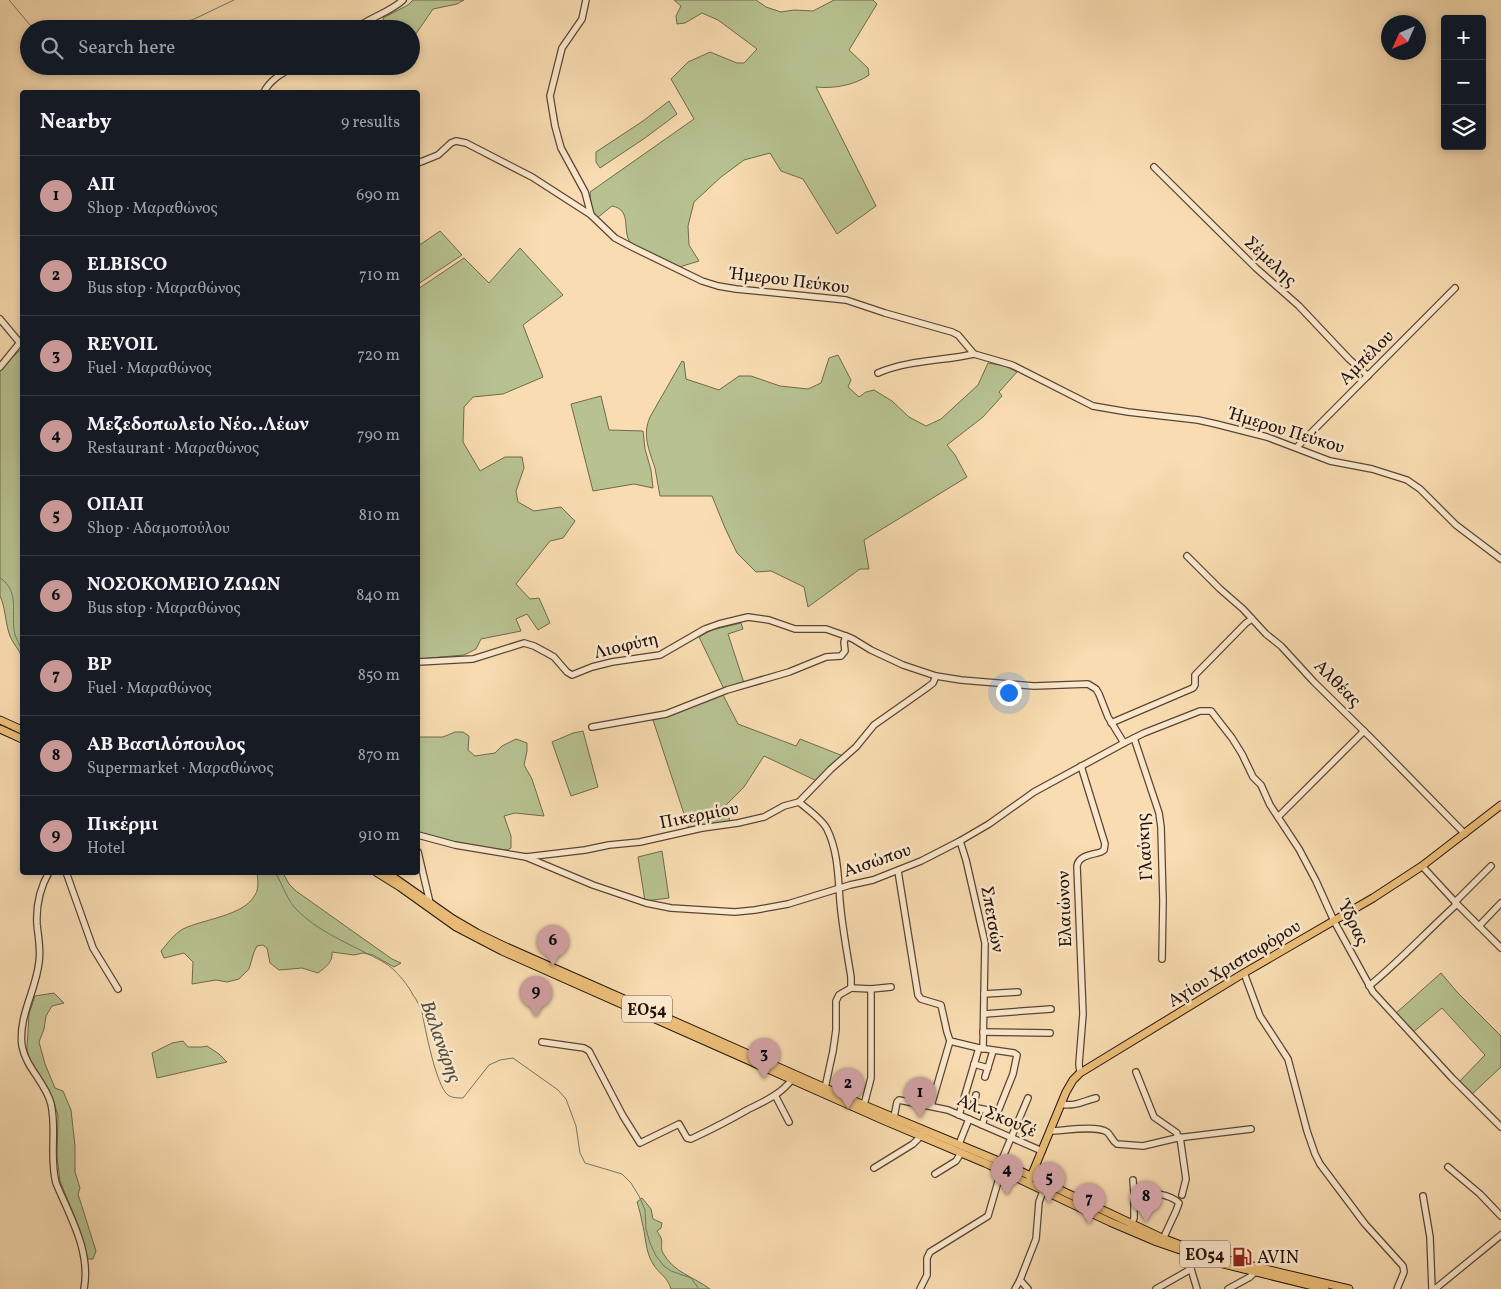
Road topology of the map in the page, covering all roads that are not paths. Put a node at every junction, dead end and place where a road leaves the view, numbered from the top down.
1 (403, 0) edge
2 (586, 0) edge
3 (369, 20) edge
4 (280, 75) edge
5 (265, 90) edge
6 (420, 162) edge
7 (1154, 167) dead end
8 (591, 215) junction
9 (1455, 288) dead end
10 (0, 319) edge
11 (20, 341) edge
12 (20, 343) edge
13 (974, 354) junction
14 (0, 367) edge
15 (878, 373) dead end
16 (1368, 376) junction
17 (1297, 448) junction
18 (1187, 556) dead end
19 (1501, 559) edge
20 (1252, 619) junction
21 (846, 636) junction
22 (420, 662) edge
23 (936, 676) junction
24 (1211, 711) joint
25 (0, 720) edge
26 (1111, 723) junction
27 (592, 727) dead end
28 (0, 729) edge
29 (20, 729) edge
30 (1364, 731) junction
31 (12, 734) junction
32 (20, 738) edge
33 (1134, 738) junction
34 (20, 741) edge
35 (1124, 743) junction
36 (1081, 766) junction
37 (799, 802) junction
38 (1501, 805) edge
39 (1278, 817) junction
40 (1465, 834) junction
41 (420, 836) edge
42 (960, 841) junction
43 (526, 857) junction
44 (420, 860) edge
45 (1422, 866) junction
46 (1491, 866) dead end
47 (898, 871) junction
48 (47, 875) edge
49 (67, 875) edge
50 (381, 875) edge
51 (390, 875) edge
52 (840, 888) junction
53 (430, 903) junction
54 (1456, 903) junction
55 (1501, 903) edge
56 (1334, 921) junction
57 (1479, 926) junction
58 (1501, 948) edge
59 (1162, 958) dead end
60 (1244, 973) junction
61 (1369, 986) junction
62 (890, 987) dead end
63 (851, 988) junction
64 (118, 989) dead end
65 (871, 989) junction
66 (1018, 992) dead end
67 (984, 994) junction
68 (1051, 1009) dead end
69 (984, 1014) junction
70 (984, 1032) junction
71 (1050, 1033) dead end
72 (950, 1041) junction
73 (542, 1042) dead end
74 (981, 1048) junction
75 (993, 1050) junction
76 (974, 1064) junction
77 (988, 1068) junction
78 (1136, 1072) dead end
79 (1080, 1073) junction
80 (985, 1077) dead end
81 (792, 1079) junction
82 (825, 1088) junction
83 (976, 1094) dead end
84 (775, 1095) junction
85 (1028, 1098) dead end
86 (1096, 1098) dead end
87 (1061, 1104) junction
88 (864, 1105) junction
89 (931, 1106) junction
90 (987, 1110) junction
91 (959, 1115) junction
92 (894, 1116) junction
93 (969, 1119) junction
94 (789, 1122) dead end
95 (982, 1125) junction
96 (1501, 1126) edge
97 (1251, 1129) dead end
98 (919, 1131) junction
99 (1050, 1131) junction
100 (1178, 1137) junction
101 (1011, 1138) junction
102 (958, 1144) junction
103 (1042, 1151) junction
104 (961, 1152) junction
105 (1001, 1166) junction
106 (1448, 1167) dead end
107 (874, 1168) dead end
108 (935, 1174) dead end
109 (1030, 1180) junction
110 (1133, 1180) dead end
111 (1047, 1188) junction
112 (1134, 1193) junction
113 (1182, 1194) dead end
114 (1423, 1196) dead end
115 (1501, 1216) edge
116 (1132, 1225) junction
117 (1501, 1235) edge
118 (1163, 1238) junction
119 (1190, 1254) junction
120 (1191, 1268) junction
121 (1255, 1272) junction
122 (1020, 1280) junction
123 (84, 1289) edge
124 (920, 1289) edge
125 (1016, 1289) edge
126 (1028, 1289) edge
127 (1156, 1289) edge
128 (1197, 1289) edge
129 (1228, 1289) edge
130 (1325, 1289) edge
131 (1349, 1289) edge
132 (1397, 1289) edge
133 (1434, 1289) edge

1 - 3 street
2 - 8 street
4 - 5 street
6 - 8 street, Ήμερου Πεύκου
7 - 16 street, Σέμελης
8 - 13 street, Ήμερου Πεύκου
9 - 16 street, Αμπέλου
10 - 11 street
12 - 14 street
13 - 15 street
13 - 17 street, Ήμερου Πεύκου
16 - 17 street, Αμπέλου
17 - 19 street, Ήμερου Πεύκου
18 - 20 street, Αλθέας
20 - 26 street
20 - 30 street, Αλθέας
21 - 22 street, Λιοφύτη
21 - 23 street
21 - 27 street
23 - 26 street
23 - 37 street, Πικερμίου
24 - 33 street, Αισώπου
24 - 39 street, Ύδρας
25 - 29 main road
26 - 35 street
28 - 31 main road
30 - 39 street
30 - 40 street, Αλθέας
31 - 32 main road
31 - 34 main road
33 - 35 street, Αισώπου
33 - 59 street, Γλαύκης
35 - 36 street, Αισώπου
36 - 42 street, Αισώπου
36 - 79 street, Ελαιώνον
37 - 43 street, Πικερμίου
37 - 52 street
38 - 40 main road, Αγίου Χριστοφόρου
39 - 56 street, Ύδρας
40 - 45 main road, Αγίου Χριστοφόρου
41 - 43 street, Πικερμίου
42 - 47 street, Αισώπου
42 - 67 street, Σπετσών
43 - 52 street, Αισώπου
44 - 53 street
45 - 54 street
45 - 56 main road, Αγίου Χριστοφόρου
46 - 54 street
47 - 52 street, Αισώπου
47 - 72 street
48 - 123 street
49 - 64 street
50 - 81 main road, ΕΟ54
51 - 53 main road, ΕΟ54
52 - 63 street
53 - 82 main road, ΕΟ54
54 - 57 street
54 - 61 street
55 - 57 street
56 - 60 main road, Αγίου Χριστοφόρου
56 - 61 street, Ύδρας
57 - 58 street
60 - 79 main road, Αγίου Χριστοφόρου
60 - 132 street
61 - 96 street, Ύδρας
62 - 65 street
63 - 65 street
63 - 82 street
65 - 88 street
66 - 67 street
67 - 69 street, Σπετσών
68 - 69 street
69 - 70 street, Σπετσών
70 - 71 street
70 - 74 street, Σπετσών
72 - 74 street
72 - 89 street
73 - 84 street
74 - 75 street
74 - 76 street, Σπετσών
75 - 77 street
75 - 90 street
76 - 77 street
76 - 91 street, Σπετσών
77 - 80 street
78 - 100 street
79 - 87 main road, Αγίου Χριστοφόρου
81 - 84 street
81 - 98 main road, ΕΟ54
82 - 88 main road, ΕΟ54
83 - 90 street
84 - 94 street
85 - 101 street
86 - 87 street
87 - 99 main road, Αγίου Χριστοφόρου
88 - 92 main road, ΕΟ54
89 - 91 street, Αλ. Σκουζέ
89 - 92 street, Αλ. Σκουζέ
90 - 95 street
91 - 93 street, Αλ. Σκουζέ
92 - 98 main road, ΕΟ54
93 - 95 street, Αλ. Σκουζέ
93 - 102 street
95 - 101 street, Αλ. Σκουζέ
97 - 100 street
98 - 102 main road, ΕΟ54
98 - 104 main road, ΕΟ54
98 - 107 street
99 - 100 street
99 - 103 main road, Αγίου Χριστοφόρου
100 - 113 street
101 - 103 street, Αλ. Σκουζέ
101 - 105 street
102 - 105 main road, ΕΟ54
103 - 109 main road, Αγίου Χριστοφόρου
104 - 105 main road, ΕΟ54
104 - 108 street
105 - 109 main road, ΕΟ54
105 - 124 street
106 - 115 street
109 - 111 main road, ΕΟ54
110 - 112 street
111 - 116 main road, ΕΟ54
111 - 119 main road, ΕΟ54
111 - 122 street
112 - 116 street
112 - 118 street
114 - 133 street
116 - 118 main road, ΕΟ54
117 - 133 street
118 - 131 main road, ΕΟ54
119 - 120 street
119 - 121 main road, ΕΟ54
120 - 127 street
120 - 128 street
121 - 129 street
121 - 130 main road, ΕΟ54
122 - 125 street
122 - 126 street

